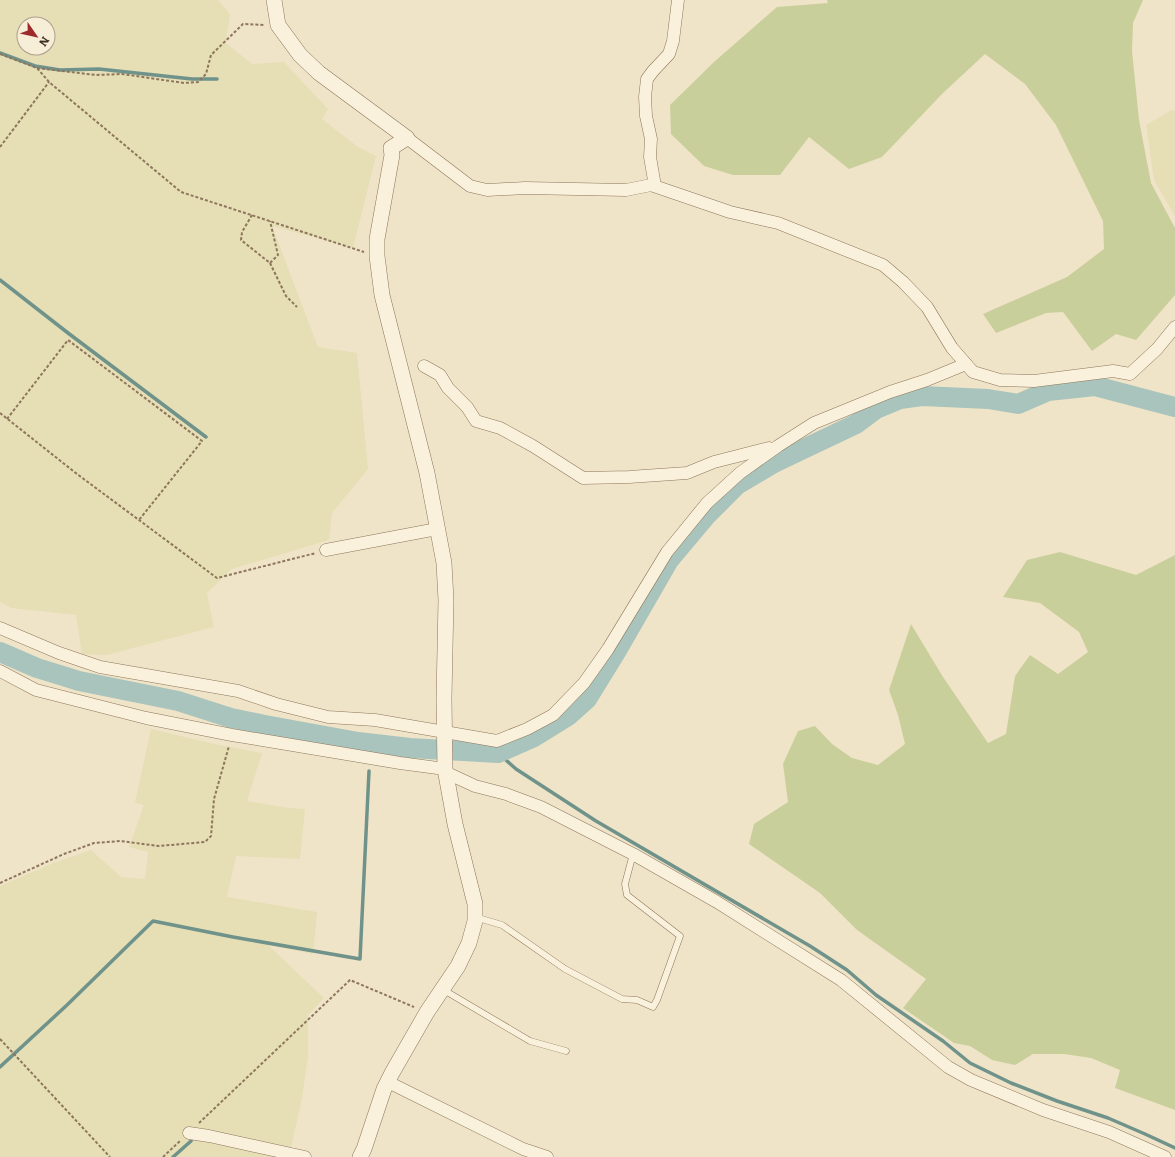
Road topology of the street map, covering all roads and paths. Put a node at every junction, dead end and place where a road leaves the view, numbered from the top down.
1 (274, 0) edge
2 (678, 0) edge
3 (278, 25) junction
4 (0, 54) edge
5 (37, 68) junction
6 (49, 82) junction
7 (407, 138) junction
8 (0, 147) edge
9 (654, 186) junction
10 (252, 215) junction
11 (270, 221) junction
12 (377, 256) junction
13 (270, 263) junction
14 (297, 307) dead end
15 (1175, 327) edge
16 (966, 364) junction
17 (424, 366) dead end
18 (0, 413) edge
19 (7, 419) junction
20 (778, 446) junction
21 (139, 520) junction
22 (436, 528) junction
23 (326, 550) joint
24 (0, 628) edge
25 (0, 671) edge
26 (232, 735) junction
27 (444, 735) junction
28 (445, 767) junction
29 (633, 854) junction
30 (0, 883) edge
31 (475, 917) junction
32 (442, 989) junction
33 (427, 1012) junction
34 (0, 1039) edge
35 (566, 1051) dead end
36 (388, 1082) junction
37 (189, 1133) junction
38 (110, 1157) edge
39 (163, 1157) edge
40 (305, 1157) edge
41 (360, 1157) edge
42 (547, 1157) edge
43 (1165, 1157) edge

1 - 3 street
2 - 9 street
3 - 5 path
3 - 7 street
4 - 5 path
5 - 6 path
6 - 8 path
6 - 10 path
7 - 9 street
7 - 12 street
9 - 16 street
10 - 11 path
10 - 13 path
11 - 12 path
11 - 13 path
12 - 22 street
13 - 14 path
15 - 16 street
16 - 20 street
17 - 20 street
18 - 19 path
19 - 21 path
19 - 21 path
20 - 27 street
21 - 23 path
22 - 23 street
22 - 27 street
24 - 27 street
25 - 26 street
26 - 28 street
26 - 30 path
27 - 28 street
28 - 29 street
28 - 31 street
29 - 31 lane
29 - 43 street
31 - 32 street
32 - 33 street
32 - 35 lane
33 - 36 street
33 - 37 path
34 - 38 path
36 - 41 street
36 - 42 street
37 - 39 path
37 - 40 street

